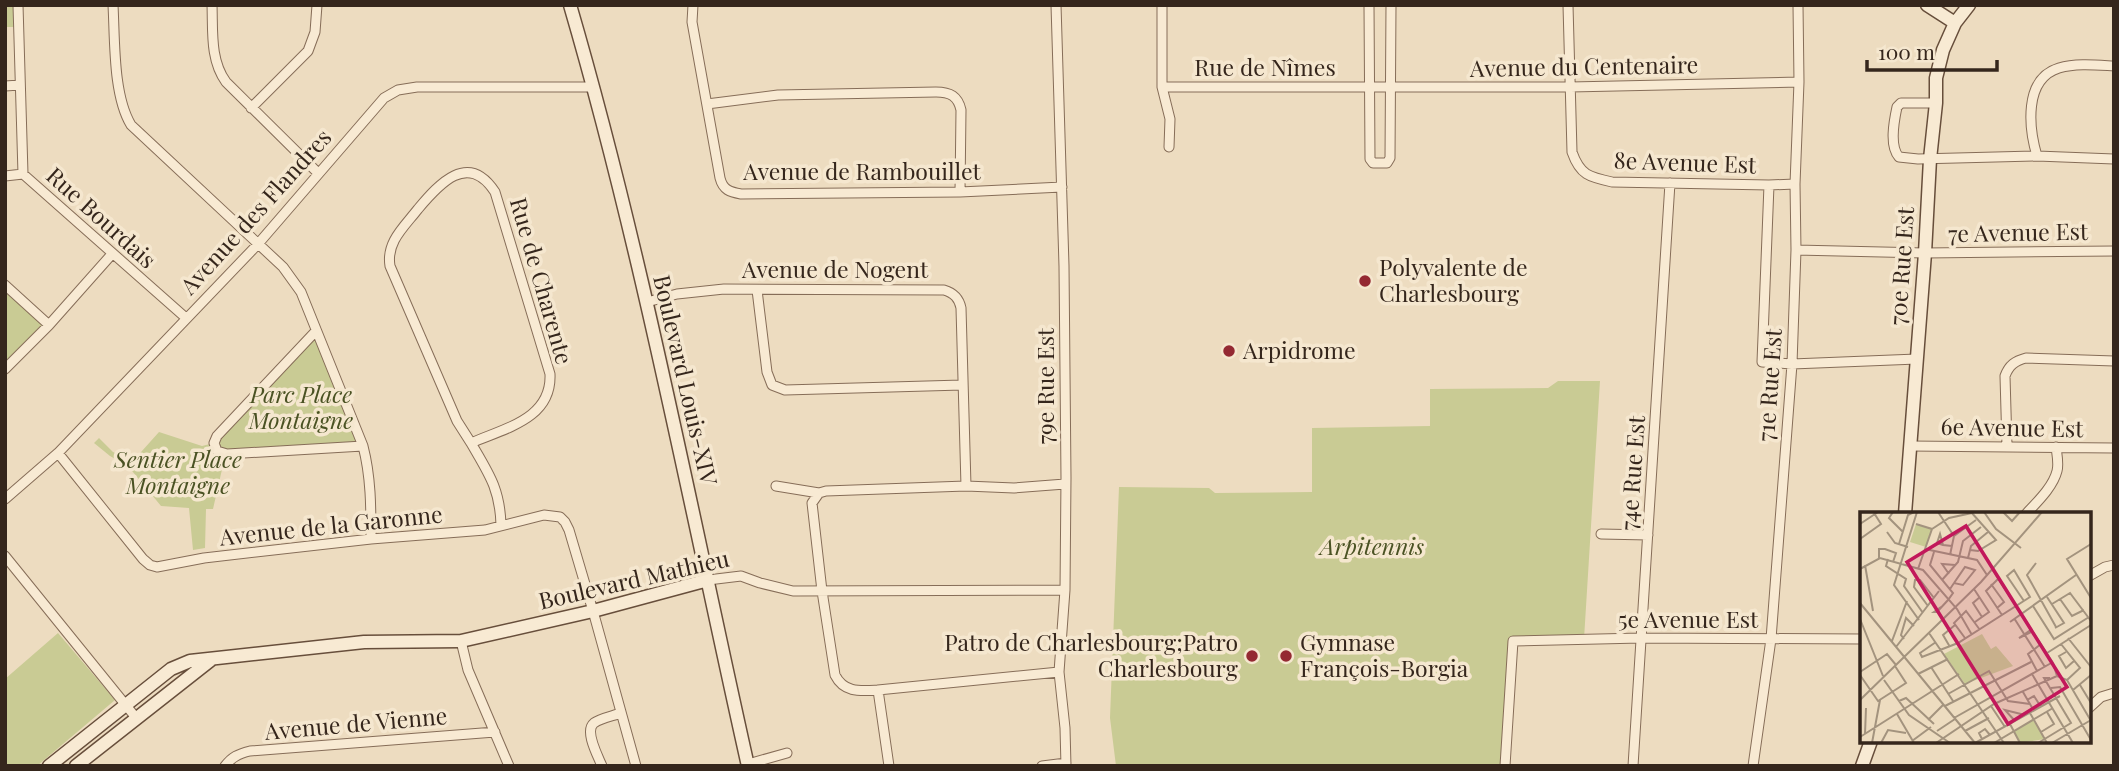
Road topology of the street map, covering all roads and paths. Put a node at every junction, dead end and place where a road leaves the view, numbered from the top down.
1 (18, 5) edge
2 (113, 5) edge
3 (212, 5) edge
4 (317, 5) edge
5 (694, 5) edge
6 (1056, 5) edge
7 (1162, 5) edge
8 (1369, 5) edge
9 (1391, 5) edge
10 (1567, 5) edge
11 (1798, 5) edge
12 (1927, 5) edge
13 (1969, 5) edge
14 (574, 6) edge
15 (1955, 23) junction
16 (2114, 66) edge
17 (1800, 82) junction
18 (20, 85) junction
19 (5, 86) edge
20 (1162, 87) junction
21 (1570, 87) junction
22 (593, 88) junction
23 (1369, 88) junction
24 (1391, 88) junction
25 (1936, 103) junction
26 (707, 104) junction
27 (251, 108) junction
28 (1169, 147) dead end
29 (2037, 156) junction
30 (1930, 159) junction
31 (2114, 159) edge
32 (318, 173) junction
33 (23, 174) junction
34 (5, 176) edge
35 (1670, 183) junction
36 (1795, 184) junction
37 (1769, 185) junction
38 (1062, 187) junction
39 (960, 192) junction
40 (258, 244) junction
41 (1796, 250) junction
42 (2114, 251) edge
43 (1925, 253) junction
44 (112, 254) junction
45 (5, 285) edge
46 (757, 290) junction
47 (647, 302) junction
48 (186, 318) junction
49 (49, 324) junction
50 (315, 332) junction
51 (1917, 359) junction
52 (2114, 361) edge
53 (1792, 364) junction
54 (5, 369) edge
55 (962, 385) junction
56 (471, 443) junction
57 (363, 446) junction
58 (1910, 446) junction
59 (2007, 446) junction
60 (2056, 447) junction
61 (2114, 448) edge
62 (58, 453) junction
63 (1065, 484) junction
64 (776, 486) dead end
65 (966, 486) junction
66 (819, 493) junction
67 (5, 499) edge
68 (1905, 512) edge
69 (2028, 512) edge
70 (501, 525) junction
71 (1601, 534) dead end
72 (1648, 536) junction
73 (371, 539) junction
74 (5, 556) edge
75 (2114, 565) edge
76 (2091, 575) edge
77 (708, 580) junction
78 (1065, 590) junction
79 (822, 591) junction
80 (593, 611) junction
81 (1641, 638) junction
82 (1771, 639) junction
83 (1860, 639) edge
84 (461, 641) junction
85 (212, 659) junction
86 (1059, 672) junction
87 (878, 690) junction
88 (2114, 694) edge
89 (125, 704) junction
90 (2091, 706) edge
91 (621, 713) junction
92 (137, 719) junction
93 (495, 732) junction
94 (1870, 743) edge
95 (787, 753) dead end
96 (1066, 764) edge
97 (748, 765) edge
98 (48, 766) edge
99 (76, 766) edge
100 (225, 766) edge
101 (509, 766) edge
102 (602, 766) edge
103 (636, 766) edge
104 (888, 766) edge
105 (1042, 766) edge
106 (1505, 766) edge
107 (1633, 766) edge
108 (1753, 766) edge
109 (1862, 766) edge

1 - 18 street, Rue Bourdais
2 - 40 street
3 - 27 street
4 - 27 street
5 - 26 street, Avenue de Rambouillet
6 - 38 street, 79e Rue Est
7 - 20 street, Rue de Nîmes
8 - 23 street
9 - 24 street
10 - 21 street
11 - 17 street, 71e Rue Est
12 - 15 street
13 - 15 street, 70e Rue Est
14 - 22 street, Boulevard Louis-XIV
15 - 25 street, 70e Rue Est
16 - 29 street
17 - 21 street, Avenue du Centenaire
17 - 36 street, 71e Rue Est
18 - 19 street
18 - 33 street, Rue Bourdais
20 - 23 street, Rue de Nîmes
20 - 28 street, Rue de Nîmes
21 - 24 street, Avenue du Centenaire
21 - 35 street, 8e Avenue Est
22 - 32 street, Avenue des Flandres
22 - 47 street, Boulevard Louis-XIV
23 - 24 street, Avenue du Centenaire
23 - 24 street
25 - 30 street, 70e Rue Est
25 - 30 street
26 - 39 street, Avenue de Rambouillet
26 - 39 street
27 - 32 street
29 - 30 street
29 - 31 street
30 - 43 street, 70e Rue Est
32 - 40 street, Avenue des Flandres
33 - 34 street
33 - 44 street, Rue Bourdais
35 - 37 street, 8e Avenue Est
35 - 72 street, 74e Rue Est
36 - 37 street, 8e Avenue Est
36 - 41 street, 71e Rue Est
37 - 53 street, 71e Rue Est
38 - 39 street, Avenue de Rambouillet
38 - 63 street, 79e Rue Est
40 - 48 street, Avenue des Flandres
40 - 50 street
41 - 43 street, 7e Avenue Est
41 - 53 street, 71e Rue Est
42 - 43 street, 7e Avenue Est
43 - 51 street, 70e Rue Est
44 - 48 street, Rue Bourdais
44 - 49 street
45 - 49 street
46 - 47 street, Avenue de Nogent
46 - 55 street
46 - 55 street, Avenue de Nogent
47 - 77 street, Boulevard Louis-XIV
48 - 62 street, Avenue des Flandres
49 - 54 street
50 - 57 street
50 - 57 street
51 - 53 street
51 - 58 street, 70e Rue Est
52 - 59 street
53 - 82 street, 71e Rue Est
55 - 65 street, Avenue de Nogent
56 - 56 street, Rue de Charente
56 - 70 street, Rue de Charente
57 - 73 street
58 - 59 street, 6e Avenue Est
58 - 68 street, 70e Rue Est
59 - 60 street, 6e Avenue Est
60 - 61 street, 6e Avenue Est
60 - 69 street
62 - 67 street, Avenue des Flandres
62 - 73 street, Avenue de la Garonne
63 - 65 street
63 - 78 street, 79e Rue Est
64 - 66 street
65 - 66 street
66 - 79 street
70 - 73 street, Avenue de la Garonne
70 - 80 street, Avenue de la Garonne
71 - 72 street
72 - 81 street, 74e Rue Est
74 - 89 street
75 - 76 street
77 - 79 street, Boulevard Mathieu
77 - 80 street, Boulevard Mathieu
77 - 97 street, Boulevard Louis-XIV
78 - 79 street, Boulevard Mathieu
78 - 86 street, 79e Rue Est
79 - 87 street
80 - 84 street, Boulevard Mathieu
80 - 91 street
81 - 82 street, 5e Avenue Est
81 - 106 street, 5e Avenue Est
81 - 107 street, 74e Rue Est
82 - 83 street, 5e Avenue Est
82 - 108 street, 71e Rue Est
84 - 85 street, Boulevard Mathieu
84 - 93 street
85 - 89 street, Boulevard Mathieu
85 - 92 street
86 - 87 street
86 - 96 street, 79e Rue Est
87 - 104 street
88 - 90 street
89 - 92 street
89 - 98 street, Boulevard Mathieu
91 - 102 street
91 - 103 street
92 - 99 street
93 - 100 street, Avenue de Vienne
93 - 101 street
94 - 109 street
95 - 97 street
96 - 105 street

